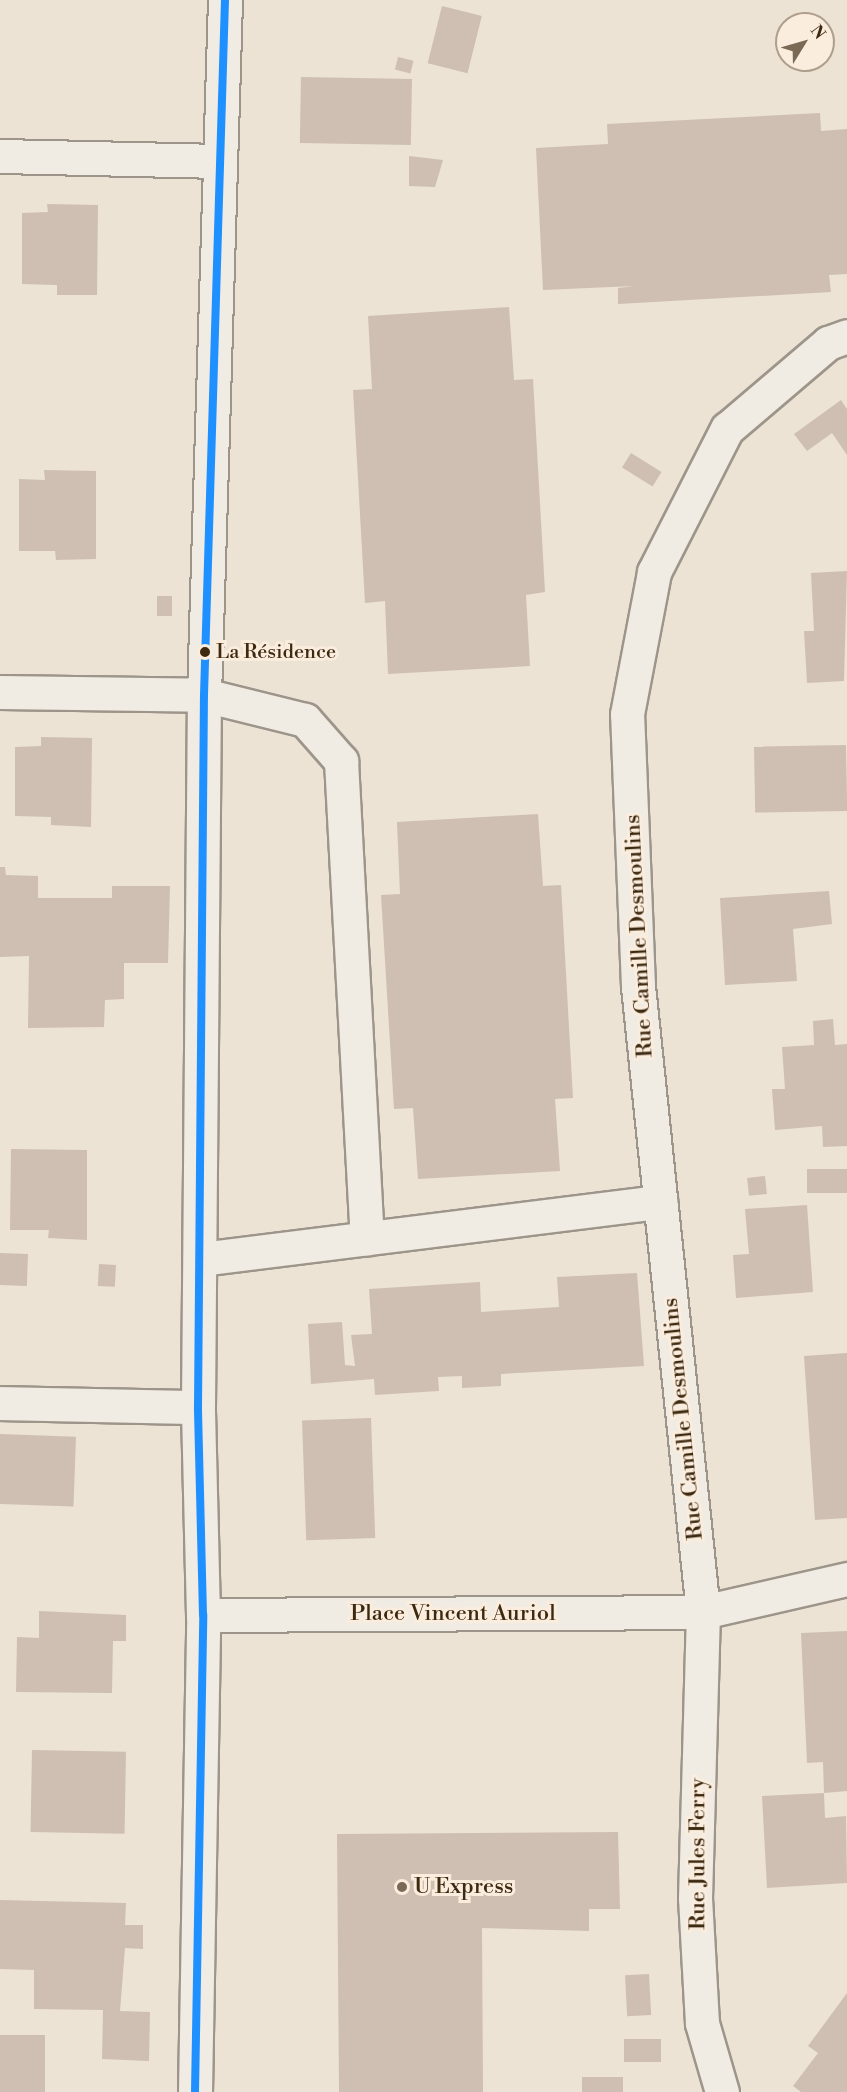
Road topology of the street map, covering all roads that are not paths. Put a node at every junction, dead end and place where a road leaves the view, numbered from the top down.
1 (225, 0) edge
2 (0, 156) edge
3 (217, 161) junction
4 (847, 336) edge
5 (0, 692) edge
6 (204, 695) junction
7 (660, 1202) junction
8 (367, 1238) junction
9 (200, 1259) junction
10 (0, 1403) edge
11 (198, 1407) junction
12 (847, 1579) edge
13 (703, 1612) junction
14 (203, 1615) junction
15 (195, 2092) edge
16 (722, 2092) edge

1 - 3 street
2 - 3 street
3 - 6 street
4 - 7 street, Rue Camille Desmoulins
5 - 6 street
6 - 8 street
6 - 9 street
7 - 8 street
7 - 13 street, Rue Camille Desmoulins
8 - 9 street
9 - 11 street
10 - 11 street
11 - 14 street
12 - 13 street, Place Vincent Auriol
13 - 14 street, Place Vincent Auriol
13 - 16 street, Rue Jules Ferry
14 - 15 street

